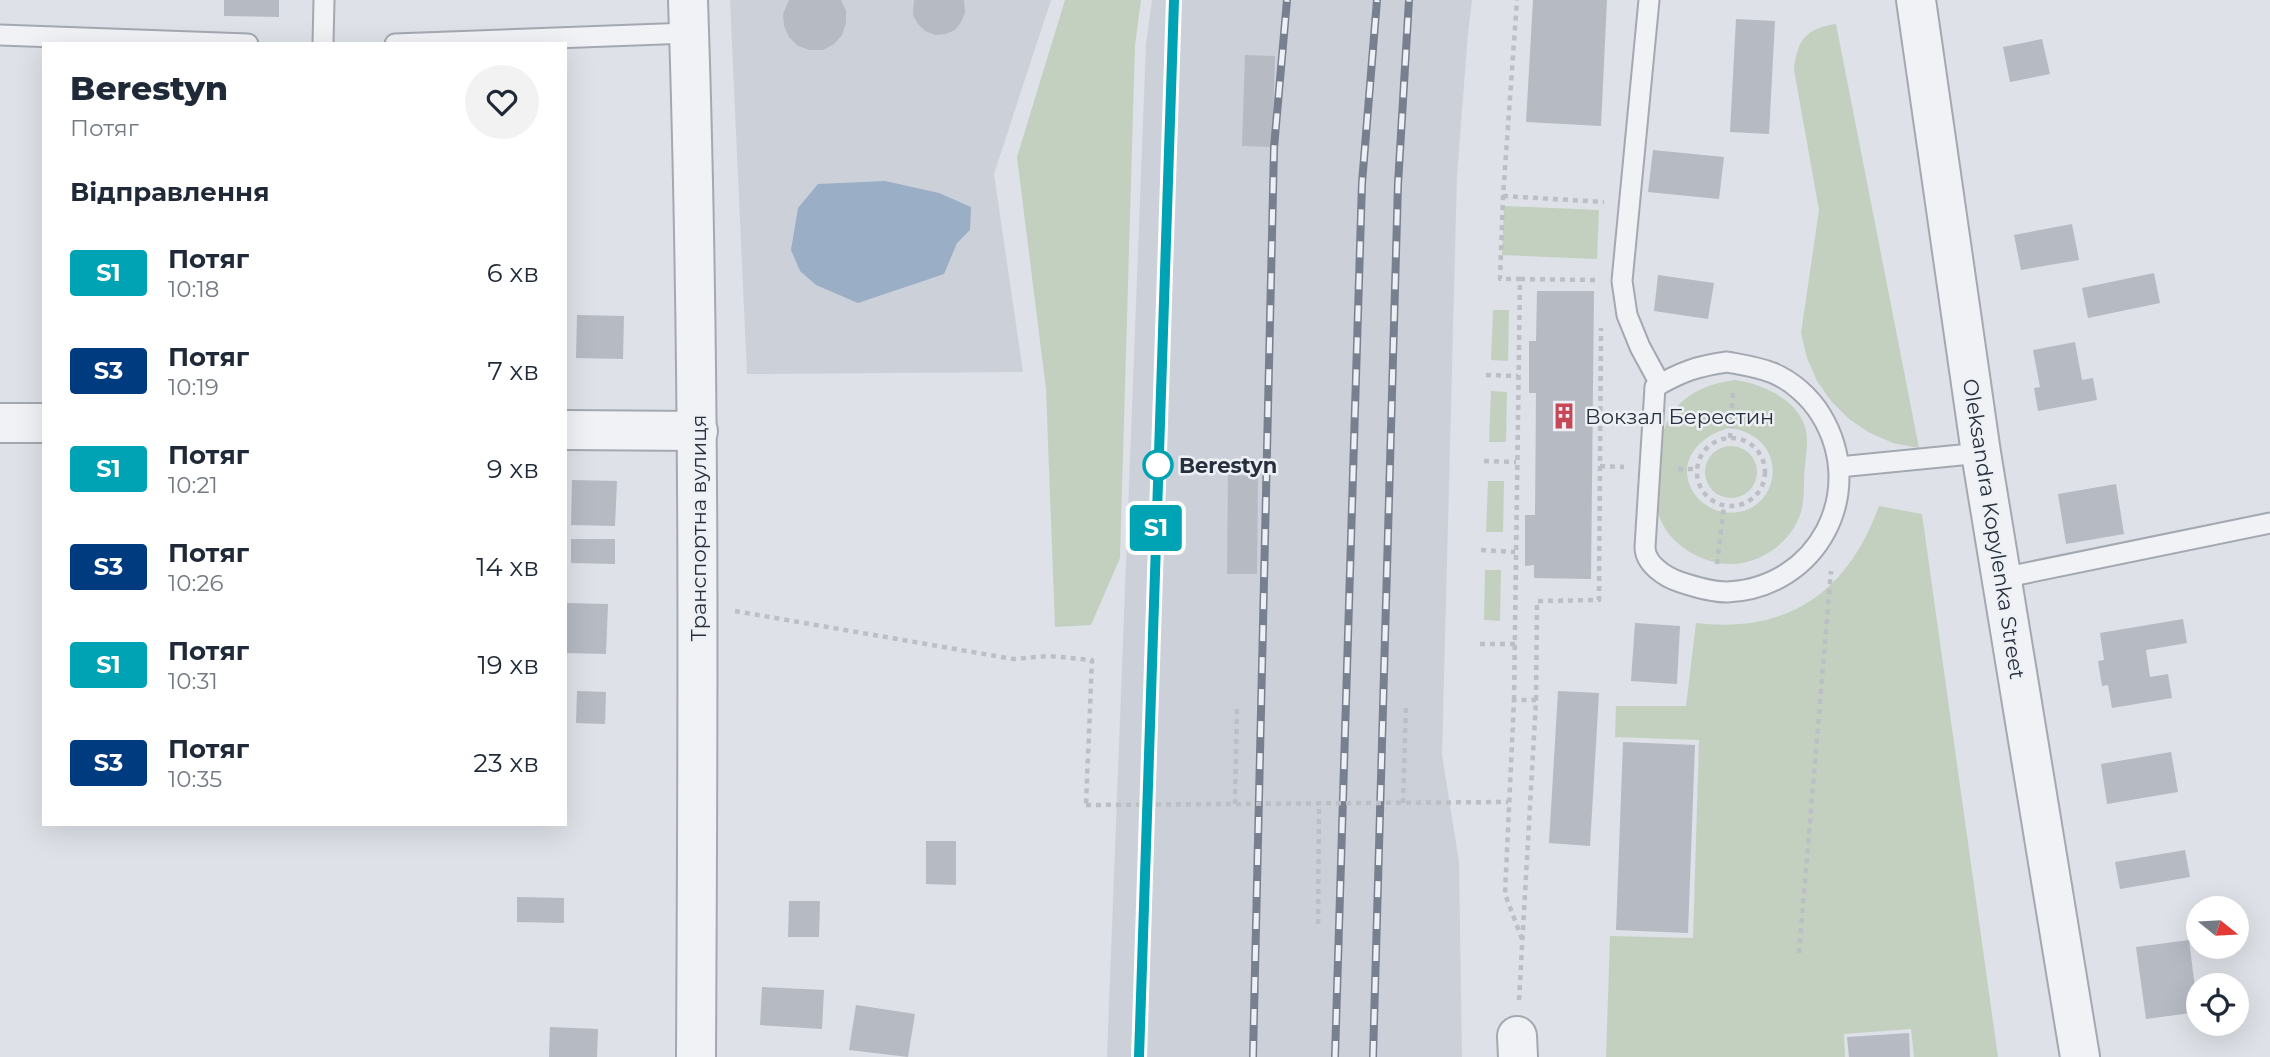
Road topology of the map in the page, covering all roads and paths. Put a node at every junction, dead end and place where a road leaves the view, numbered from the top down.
1 (324, 0) edge
2 (1517, 0) edge
3 (1649, 0) edge
4 (1916, 0) edge
5 (689, 16) edge
6 (0, 35) edge
7 (193, 42) edge
8 (323, 42) edge
9 (416, 42) edge
10 (1503, 196) junction
11 (1630, 203) junction
12 (1520, 279) junction
13 (1622, 281) junction
14 (1601, 320) dead end
15 (1486, 375) dead end
16 (1518, 376) junction
17 (1660, 384) junction
18 (1734, 385) dead end
19 (0, 423) edge
20 (42, 424) edge
21 (567, 430) edge
22 (698, 431) junction
23 (1730, 438) junction
24 (1981, 453) junction
25 (1484, 461) dead end
26 (1516, 462) junction
27 (1839, 467) junction
28 (1668, 469) dead end
29 (1697, 470) junction
30 (1724, 506) junction
31 (2270, 523) edge
32 (1482, 550) dead end
33 (1515, 552) junction
34 (1832, 558) dead end
35 (1717, 563) dead end
36 (2001, 578) junction
37 (699, 605) junction
38 (1480, 644) dead end
39 (1515, 644) junction
40 (1514, 700) junction
41 (1536, 700) junction
42 (1406, 704) dead end
43 (1237, 705) dead end
44 (1508, 802) junction
45 (1403, 803) junction
46 (1235, 804) junction
47 (1319, 804) junction
48 (1318, 925) dead end
49 (1522, 939) junction
50 (1799, 953) dead end
51 (1518, 1047) edge
52 (696, 1057) edge
53 (2080, 1057) edge

1 - 8 lane
2 - 10 path
3 - 11 lane
4 - 24 street, Oleksandra Kopylenka Street
5 - 9 lane
5 - 22 street, Транспортна вулиця
6 - 7 lane
10 - 11 path
10 - 12 path
11 - 13 lane
12 - 13 path
12 - 16 path
13 - 17 lane
14 - 41 path
15 - 16 path
16 - 26 path
17 - 27 lane
17 - 27 lane
18 - 23 path
19 - 20 street
21 - 22 street
22 - 37 street, Транспортна вулиця
23 - 29 path
23 - 30 path
24 - 27 lane
24 - 36 street, Oleksandra Kopylenka Street
25 - 26 path
26 - 33 path
28 - 29 path
29 - 30 path
30 - 35 path
31 - 36 lane
32 - 33 path
33 - 39 path
34 - 50 path
36 - 53 street, Oleksandra Kopylenka Street
37 - 46 path, bridge
37 - 52 street, Транспортна вулиця
38 - 39 path
39 - 40 path
40 - 41 path
40 - 44 path
41 - 49 path
42 - 45 path
43 - 46 path
44 - 45 path, bridge
44 - 49 path
45 - 47 path, bridge
46 - 47 path, bridge
47 - 48 path
49 - 51 path

